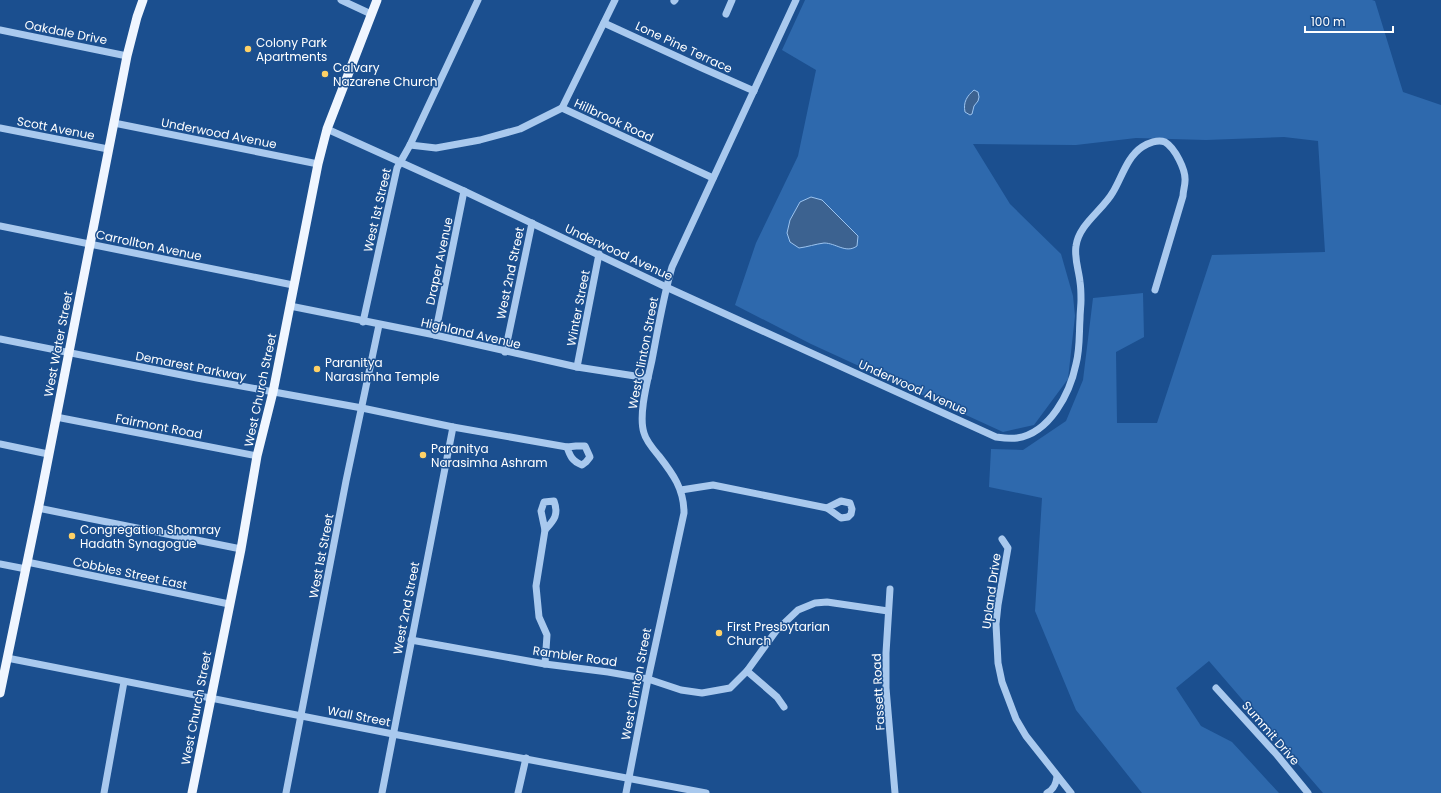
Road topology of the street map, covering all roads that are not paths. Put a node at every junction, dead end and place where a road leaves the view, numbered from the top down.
1 (143, 0) edge
2 (341, 0) edge
3 (377, 0) edge
4 (478, 0) edge
5 (615, 0) edge
6 (732, 0) edge
7 (796, 0) edge
8 (371, 14) junction
9 (726, 14) dead end
10 (604, 23) junction
11 (0, 30) edge
12 (127, 56) junction
13 (754, 90) junction
14 (562, 108) junction
15 (114, 123) junction
16 (0, 128) edge
17 (327, 129) junction
18 (410, 145) junction
19 (108, 149) junction
20 (399, 162) junction
21 (318, 164) junction
22 (714, 178) junction
23 (464, 191) junction
24 (532, 223) junction
25 (0, 226) edge
26 (90, 244) junction
27 (600, 254) junction
28 (293, 285) junction
29 (666, 287) junction
30 (1155, 290) dead end
31 (290, 306) junction
32 (363, 322) junction
33 (379, 325) junction
34 (435, 335) junction
35 (0, 339) edge
36 (505, 352) junction
37 (68, 353) junction
38 (577, 367) junction
39 (648, 378) junction
40 (272, 392) junction
41 (362, 408) junction
42 (56, 417) junction
43 (453, 427) junction
44 (0, 444) edge
45 (567, 447) dead end
46 (48, 454) junction
47 (257, 456) junction
48 (681, 490) junction
49 (38, 508) junction
50 (827, 508) dead end
51 (545, 530) dead end
52 (1002, 539) dead end
53 (241, 549) junction
54 (0, 564) edge
55 (26, 566) junction
56 (890, 589) dead end
57 (229, 604) junction
58 (888, 611) junction
59 (411, 640) junction
60 (7, 658) junction
61 (545, 664) junction
62 (747, 671) junction
63 (648, 679) junction
64 (124, 682) junction
65 (1216, 688) dead end
66 (0, 693) edge
67 (210, 698) junction
68 (784, 707) dead end
69 (302, 716) junction
70 (393, 734) junction
71 (526, 758) junction
72 (1057, 777) junction
73 (629, 778) junction
74 (104, 793) edge
75 (192, 793) edge
76 (286, 793) edge
77 (382, 793) edge
78 (518, 793) edge
79 (626, 793) edge
80 (706, 793) edge
81 (895, 793) edge
82 (1047, 793) edge
83 (1071, 793) edge
84 (1308, 793) edge

1 - 12 main road, West Water Street
2 - 8 street
3 - 8 main road, West Church Street
4 - 18 street, West 1st Street
5 - 10 street
6 - 9 street
7 - 13 street, West Clinton Street
8 - 17 main road, West Church Street
10 - 13 street, Lone Pine Terrace
10 - 14 street
11 - 12 street, Oakdale Drive
12 - 15 main road, West Water Street
13 - 22 street, West Clinton Street
14 - 18 street, Hillbrook Road
14 - 22 street, Hillbrook Road
15 - 19 main road, West Water Street
15 - 21 street, Underwood Avenue
16 - 19 street, Scott Avenue
17 - 20 street, Underwood Avenue
17 - 21 main road, West Church Street
18 - 20 street, West 1st Street
19 - 26 main road, West Water Street
20 - 23 street, Underwood Avenue
20 - 32 street, West 1st Street
21 - 28 main road, West Church Street
22 - 29 street, West Clinton Street
23 - 24 street, Underwood Avenue
23 - 34 street, Draper Avenue
24 - 27 street, Underwood Avenue
24 - 36 street, West 2nd Street
25 - 26 street, Carrollton Avenue
26 - 28 street, Carrollton Avenue
26 - 37 main road, West Water Street
27 - 29 street, Underwood Avenue
27 - 38 street, Winter Street
28 - 31 main road, West Church Street
29 - 30 street, Underwood Avenue
29 - 39 street, West Clinton Street
31 - 32 street, Highland Avenue
31 - 40 main road, West Church Street
32 - 33 street, Highland Avenue
33 - 34 street, Highland Avenue
33 - 41 street, West 1st Street
34 - 36 street, Highland Avenue
35 - 37 street, Demarest Parkway
36 - 38 street, Highland Avenue
37 - 40 street, Demarest Parkway
37 - 42 main road, West Water Street
38 - 39 street, Highland Avenue
39 - 48 street, West Clinton Street
40 - 41 street, Demarest Parkway
40 - 47 main road, West Church Street
41 - 43 street, Demarest Parkway
41 - 69 street, West 1st Street
42 - 46 main road, West Water Street
42 - 47 street, Fairmont Road
43 - 45 street, Demarest Parkway
43 - 59 street, West 2nd Street
44 - 46 street
46 - 49 main road, West Water Street
47 - 53 main road, West Church Street
48 - 50 street
48 - 63 street, West Clinton Street
49 - 53 street
49 - 55 main road, West Water Street
51 - 61 street
52 - 72 street, Upland Drive
53 - 57 main road, West Church Street
54 - 55 street, Cobbles Street East
55 - 57 street, Cobbles Street East
55 - 60 main road, West Water Street
56 - 58 street, Fassett Road
57 - 67 main road, West Church Street
58 - 62 street, Rambler Road
58 - 81 street, Fassett Road
59 - 61 street, Rambler Road
59 - 70 street, West 2nd Street
60 - 64 street, Wall Street
60 - 66 main road, West Water Street
61 - 63 street, Rambler Road
62 - 63 street, Rambler Road
62 - 68 street
63 - 73 street, West Clinton Street
64 - 67 street, Wall Street
64 - 74 street
65 - 84 street, Summit Drive
67 - 69 street, Wall Street
67 - 75 main road, West Church Street
69 - 70 street, Wall Street
69 - 76 street, West 1st Street
70 - 71 street, Wall Street
70 - 77 street, West 2nd Street
71 - 73 street, Wall Street
71 - 78 street
72 - 82 street
72 - 83 street, Upland Drive
73 - 79 street, West Clinton Street
73 - 80 street, Wall Street

